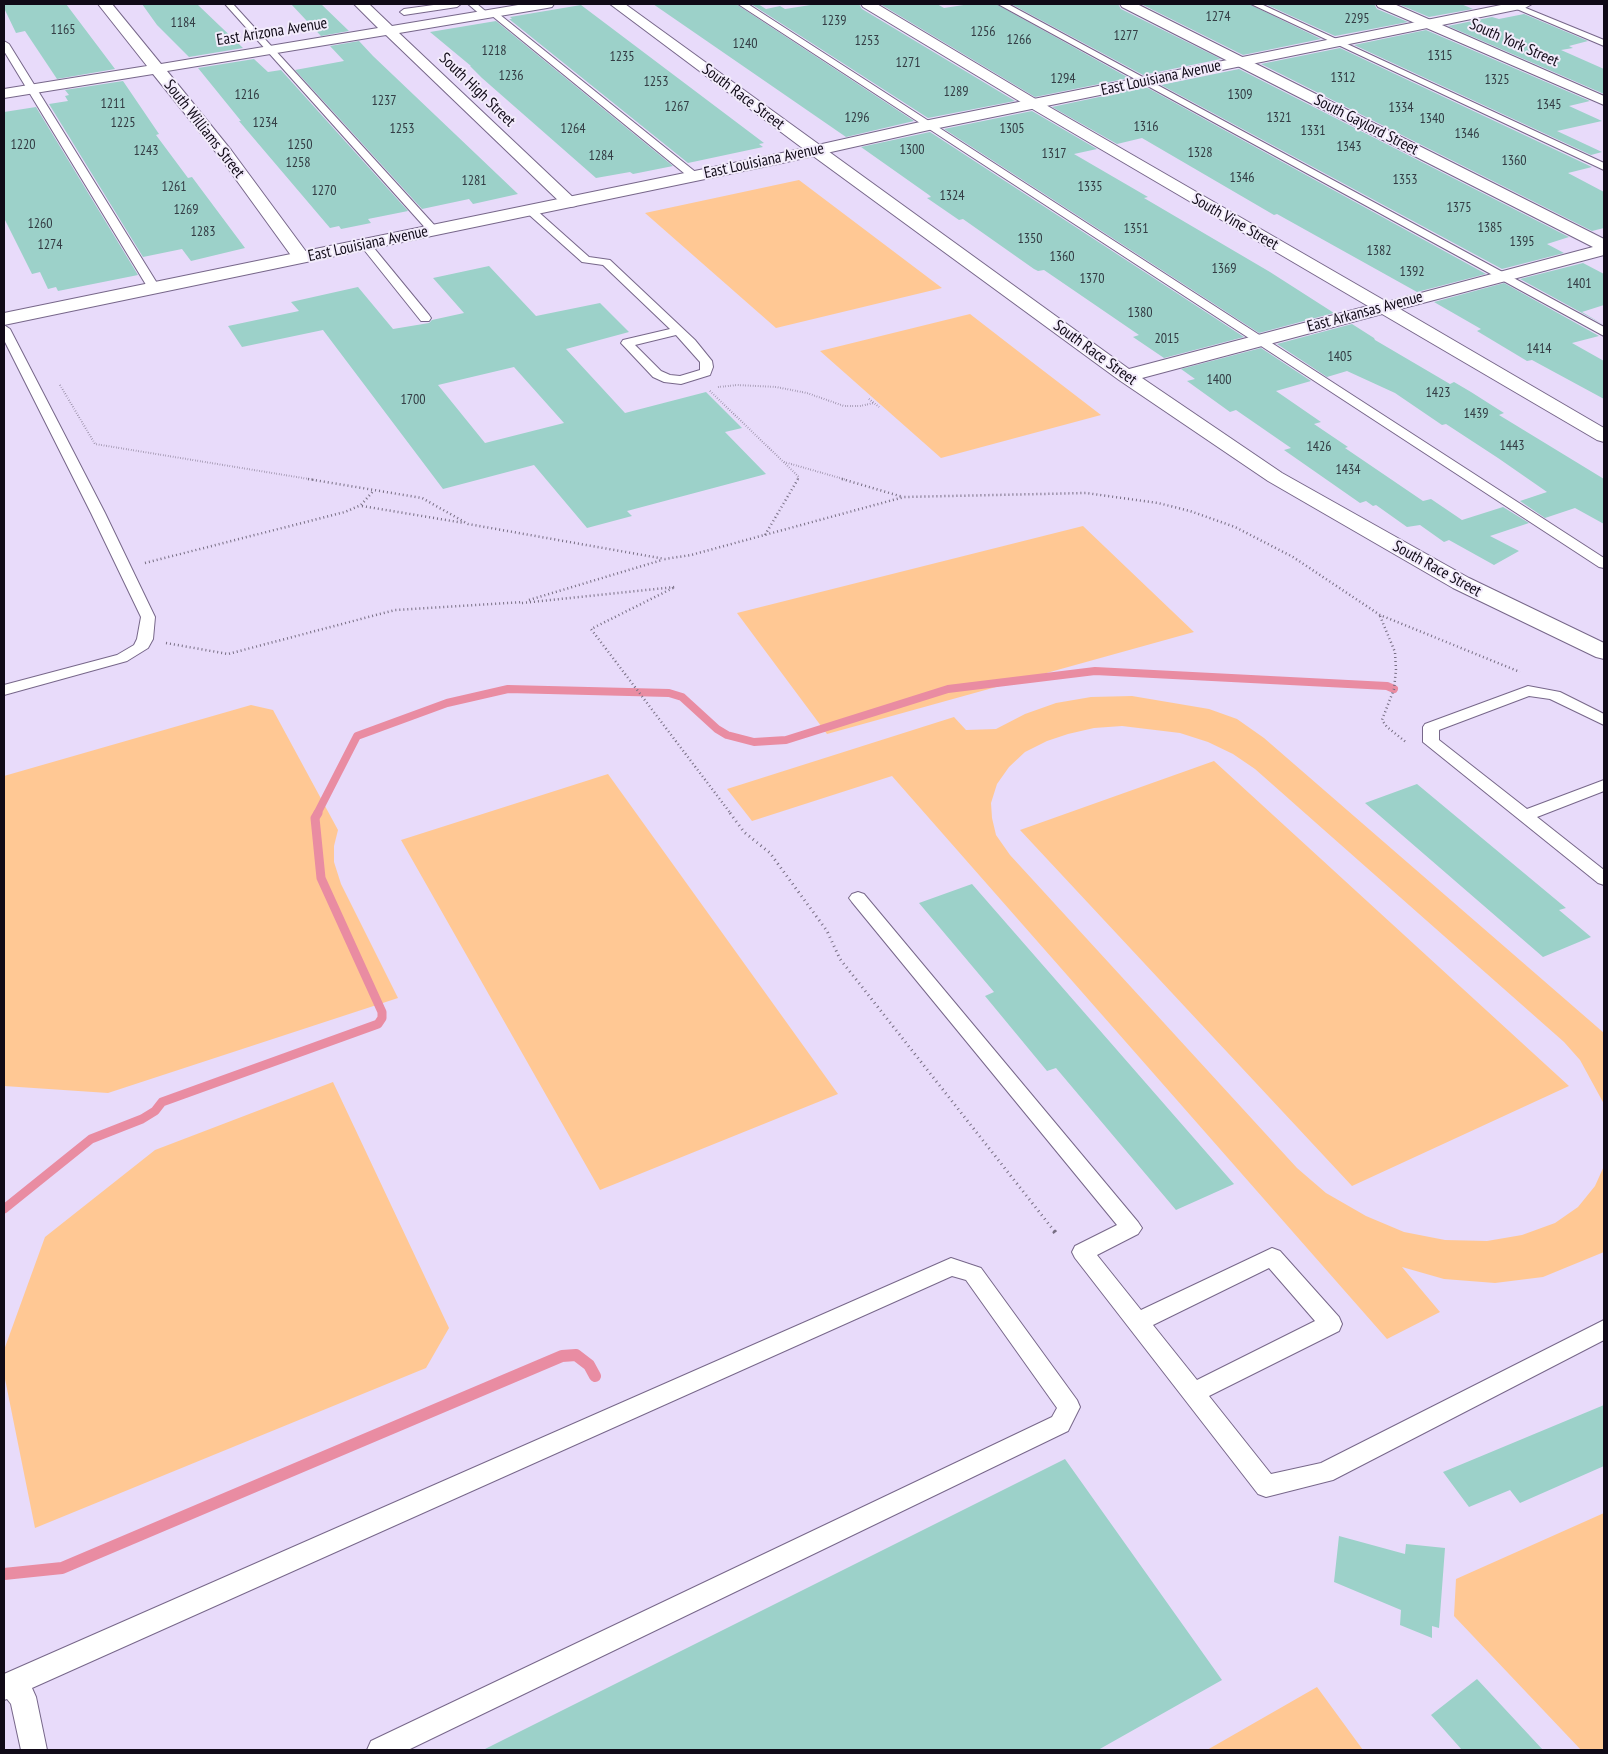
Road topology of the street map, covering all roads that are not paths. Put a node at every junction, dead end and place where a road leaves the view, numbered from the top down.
1 (105, 4) edge
2 (229, 4) edge
3 (361, 4) edge
4 (458, 4) edge
5 (472, 4) edge
6 (547, 4) edge
7 (617, 4) edge
8 (742, 4) edge
9 (868, 4) edge
10 (1002, 4) edge
11 (1127, 4) edge
12 (1255, 4) edge
13 (1383, 4) edge
14 (1516, 4) edge
15 (404, 12) dead end
16 (490, 13) junction
17 (1427, 23) junction
18 (389, 30) junction
19 (1336, 42) junction
20 (1604, 43) edge
21 (4, 44) edge
22 (272, 49) junction
23 (1241, 62) junction
24 (157, 68) junction
25 (1142, 82) junction
26 (32, 89) junction
27 (4, 94) edge
28 (1604, 101) edge
29 (1034, 104) junction
30 (929, 125) junction
31 (815, 150) junction
32 (1604, 167) edge
33 (694, 176) junction
34 (570, 202) junction
35 (530, 210) junction
36 (433, 230) junction
37 (365, 244) junction
38 (1604, 246) edge
39 (1604, 250) edge
40 (300, 258) junction
41 (1502, 276) junction
42 (154, 288) junction
43 (1382, 308) junction
44 (425, 318) dead end
45 (4, 319) edge
46 (4, 329) edge
47 (678, 330) junction
48 (1604, 332) edge
49 (1261, 340) junction
50 (1126, 376) junction
51 (1604, 436) edge
52 (1604, 564) edge
53 (1604, 652) edge
54 (4, 690) edge
55 (1604, 720) edge
56 (1604, 785) edge
57 (1524, 816) junction
58 (1604, 879) edge
59 (858, 898) dead end
60 (1138, 1322) junction
61 (1604, 1329) edge
62 (1193, 1393) junction
63 (7, 1685) edge
64 (34, 1750) edge
65 (380, 1750) edge

1 - 24 street, South Williams Street
2 - 22 lane
3 - 18 street, South High Street
4 - 15 lane
5 - 16 lane
6 - 16 street, East Arizona Avenue
7 - 31 street, South Race Street
8 - 30 lane
9 - 29 street, South Vine Street
10 - 25 lane
11 - 23 street, South Gaylord Street
12 - 19 lane
13 - 17 street, South York Street
14 - 17 street, East Louisiana Avenue
14 - 20 lane
16 - 18 street, East Arizona Avenue
16 - 33 lane
17 - 19 street, East Louisiana Avenue
17 - 28 street, South York Street
18 - 22 street, East Arizona Avenue
18 - 34 street, South High Street
19 - 23 street, East Louisiana Avenue
19 - 32 lane
21 - 26 lane
22 - 24 street, East Arizona Avenue
22 - 36 lane
23 - 25 street, East Louisiana Avenue
23 - 38 street, South Gaylord Street
24 - 26 street, East Arizona Avenue
24 - 40 street, South Williams Street
25 - 29 street, East Louisiana Avenue
25 - 41 lane
26 - 27 street, East Arizona Avenue
26 - 42 lane
29 - 30 street, East Louisiana Avenue
29 - 43 street, South Vine Street
30 - 31 street, East Louisiana Avenue
30 - 49 lane
31 - 33 street, East Louisiana Avenue
31 - 50 street, South Race Street
33 - 34 street, East Louisiana Avenue
34 - 35 street, East Louisiana Avenue
35 - 36 street, East Louisiana Avenue
35 - 47 lane
36 - 37 street, East Louisiana Avenue
37 - 40 street, East Louisiana Avenue
37 - 44 lane
39 - 41 street, East Arkansas Avenue
40 - 42 street, East Louisiana Avenue
41 - 43 street, East Arkansas Avenue
41 - 48 lane
42 - 45 street, East Louisiana Avenue
43 - 49 street, East Arkansas Avenue
43 - 51 street, South Vine Street
46 - 54 lane
47 - 47 lane
49 - 50 street, East Arkansas Avenue
49 - 52 lane
50 - 53 street, South Race Street
55 - 57 lane
56 - 57 lane
57 - 58 lane
59 - 60 lane
60 - 62 lane
60 - 62 lane
61 - 62 lane
63 - 64 lane
63 - 65 lane

